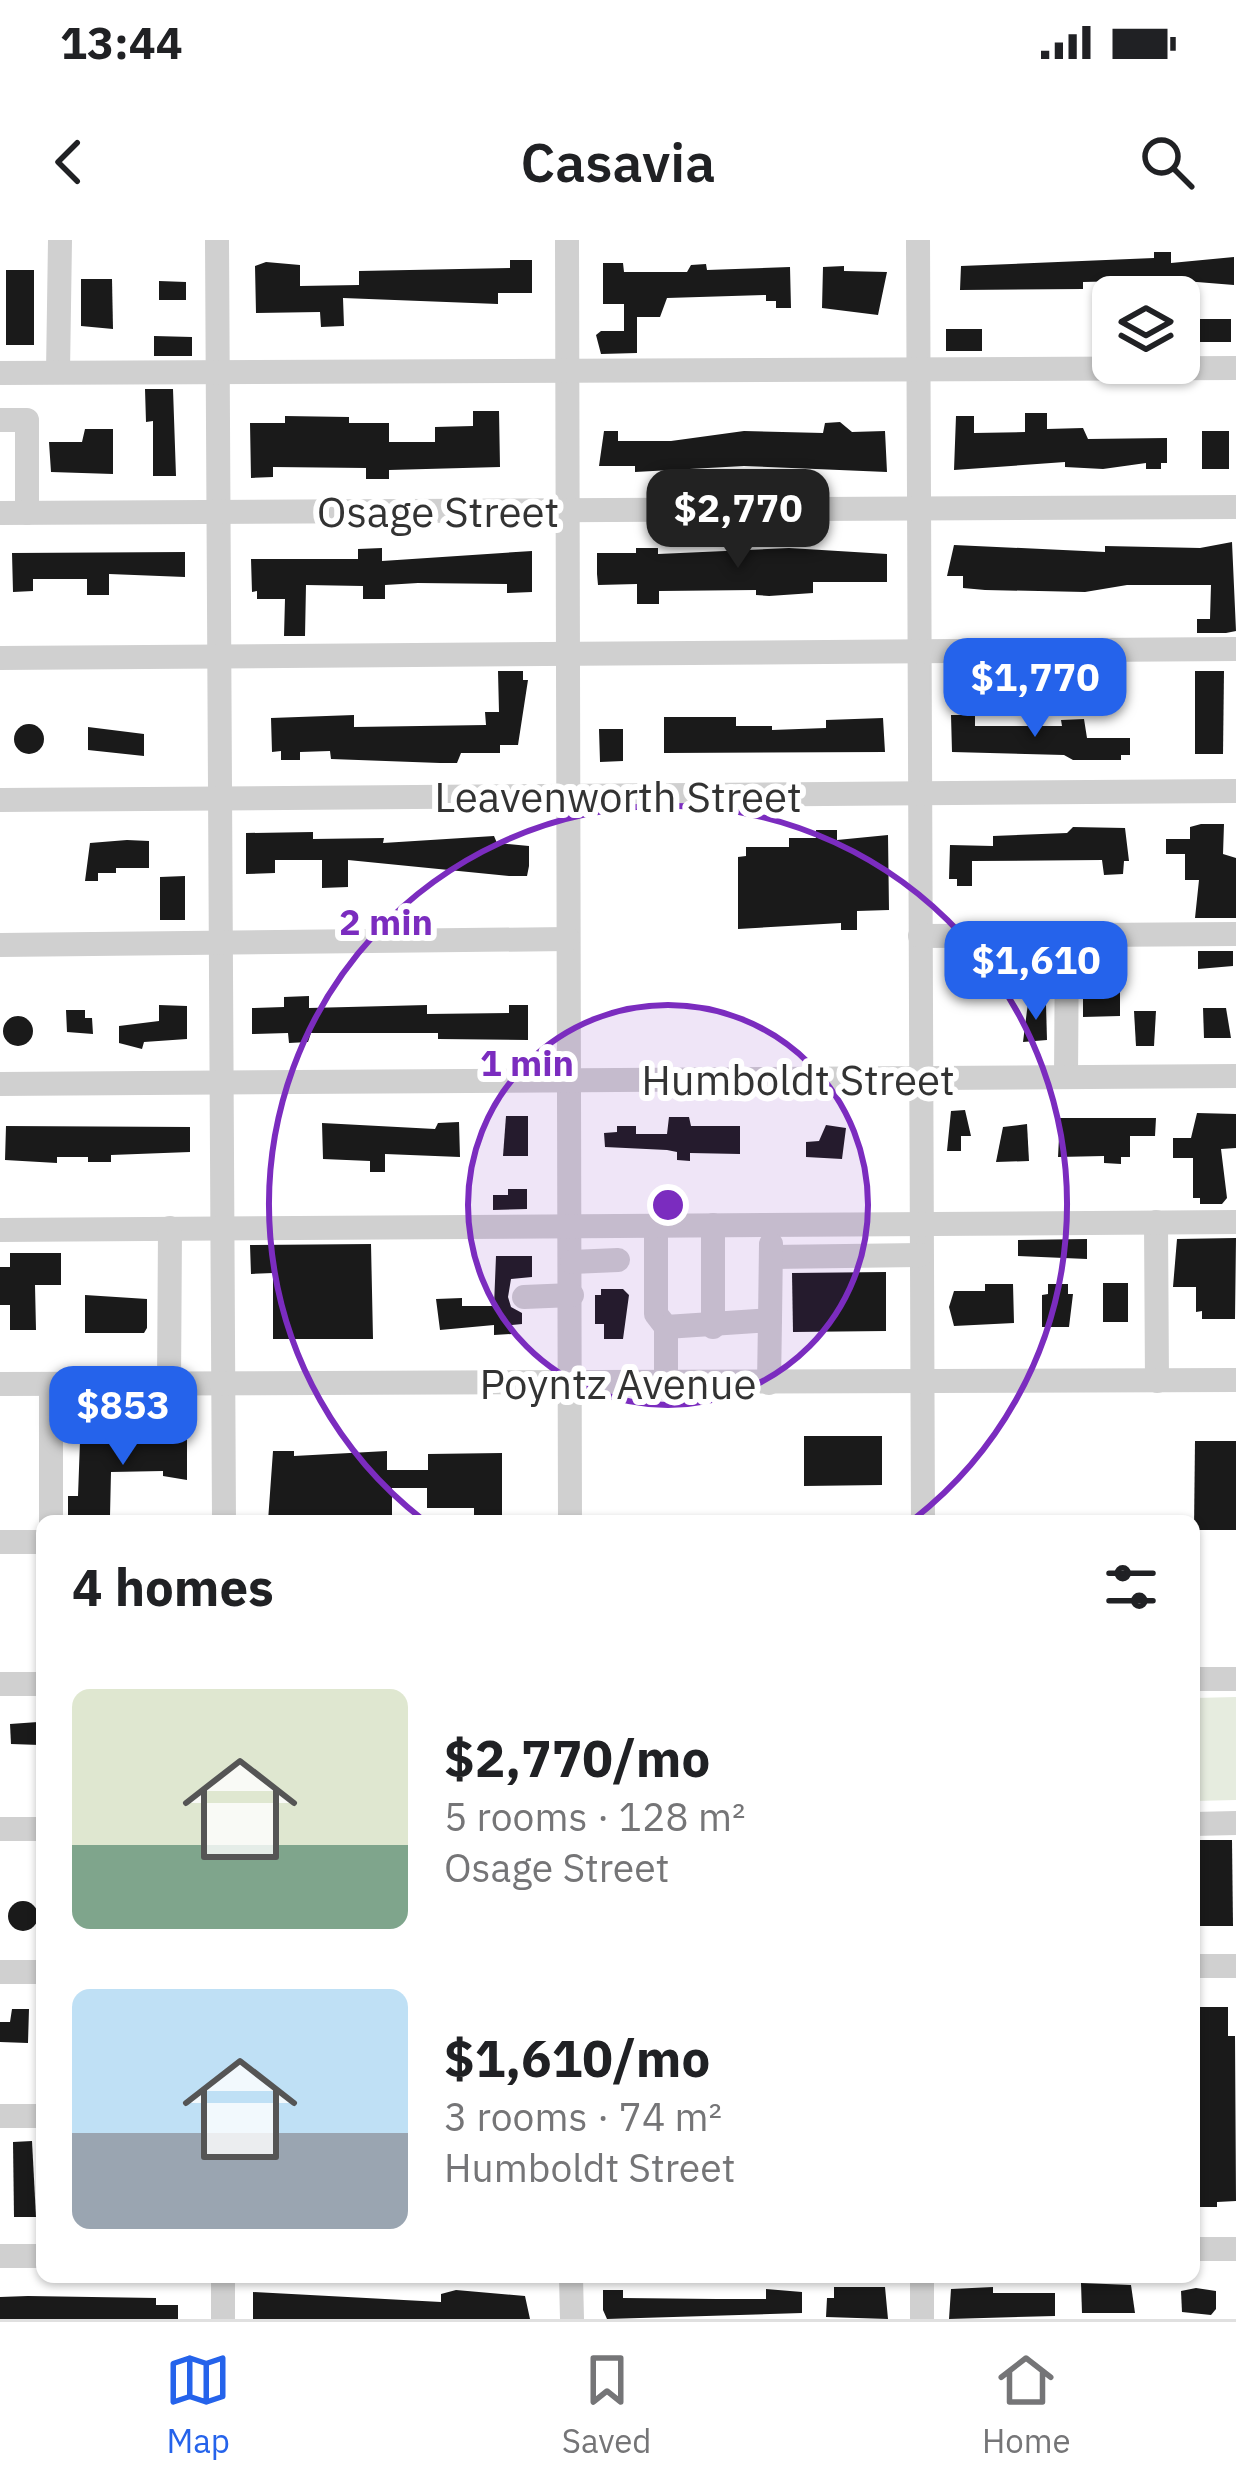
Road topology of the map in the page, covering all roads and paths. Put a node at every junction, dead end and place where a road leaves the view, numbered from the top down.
1 (61, 240) edge
2 (217, 240) edge
3 (567, 240) edge
4 (918, 240) edge
5 (566, 368) junction
6 (918, 368) junction
7 (1236, 368) edge
8 (217, 371) junction
9 (58, 372) junction
10 (0, 373) edge
11 (0, 420) edge
12 (1236, 507) edge
13 (918, 508) junction
14 (566, 510) junction
15 (216, 512) junction
16 (0, 513) edge
17 (27, 513) junction
18 (1236, 649) edge
19 (919, 653) junction
20 (567, 655) junction
21 (217, 656) junction
22 (0, 658) edge
23 (1236, 791) edge
24 (919, 794) junction
25 (566, 796) junction
26 (216, 799) junction
27 (0, 800) edge
28 (1236, 934) edge
29 (1067, 935) junction
30 (920, 936) junction
31 (568, 939) junction
32 (217, 942) junction
33 (0, 946) edge
34 (1236, 1076) edge
35 (920, 1078) junction
36 (1066, 1078) junction
37 (571, 1080) junction
38 (219, 1082) junction
39 (0, 1084) edge
40 (1156, 1222) junction
41 (1236, 1222) edge
42 (920, 1224) junction
43 (656, 1225) junction
44 (713, 1225) junction
45 (771, 1225) junction
46 (572, 1226) junction
47 (170, 1228) junction
48 (221, 1228) junction
49 (0, 1230) edge
50 (920, 1255) junction
51 (771, 1257) junction
52 (618, 1260) dead end
53 (572, 1262) junction
54 (572, 1295) junction
55 (524, 1297) dead end
56 (770, 1320) junction
57 (666, 1327) junction
58 (713, 1327) junction
59 (1236, 1380) edge
60 (1157, 1381) junction
61 (572, 1382) junction
62 (667, 1383) junction
63 (769, 1383) junction
64 (921, 1383) junction
65 (0, 1384) edge
66 (51, 1384) junction
67 (170, 1384) junction
68 (224, 1385) junction
69 (51, 1515) edge
70 (224, 1515) edge
71 (570, 1515) edge
72 (923, 1515) edge
73 (0, 1542) edge
74 (36, 1542) edge
75 (1200, 1679) edge
76 (1236, 1679) edge
77 (0, 1684) edge
78 (36, 1684) edge
79 (1236, 1823) edge
80 (1200, 1824) edge
81 (0, 1829) edge
82 (36, 1829) edge
83 (1200, 1966) edge
84 (1236, 1966) edge
85 (0, 1972) edge
86 (36, 1972) edge
87 (0, 2116) edge
88 (36, 2116) edge
89 (1200, 2249) edge
90 (1236, 2249) edge
91 (0, 2256) edge
92 (36, 2256) edge
93 (224, 2283) edge
94 (572, 2283) edge
95 (922, 2283) edge
96 (223, 2319) edge
97 (572, 2319) edge
98 (922, 2319) edge

1 - 9 street
2 - 8 street
3 - 5 street
4 - 6 street
5 - 6 street
5 - 8 street
5 - 14 street
6 - 7 street
6 - 13 street
8 - 9 street
8 - 15 street
9 - 10 street
11 - 17 street
12 - 13 street, Osage Street
13 - 14 street, Osage Street
13 - 19 street
14 - 15 street, Osage Street
14 - 20 street
15 - 17 street, Osage Street
15 - 21 street
16 - 17 street, Osage Street
18 - 19 street
19 - 20 street
19 - 24 street
20 - 21 street
20 - 25 street
21 - 22 street
21 - 26 street
23 - 24 street, Leavenworth Street
24 - 25 street, Leavenworth Street
24 - 30 street
25 - 26 street, Leavenworth Street
25 - 31 street
26 - 27 street, Leavenworth Street
26 - 32 street
28 - 29 street
29 - 30 street
29 - 36 street
30 - 35 street
31 - 32 street
31 - 37 street
32 - 33 street
32 - 38 street
34 - 36 street, Humboldt Street
35 - 36 street, Humboldt Street
35 - 37 street, Humboldt Street
35 - 42 street
37 - 38 street, Humboldt Street
37 - 46 street
38 - 39 street, Humboldt Street
38 - 48 street
40 - 41 street
40 - 42 street
40 - 60 street
42 - 45 street
42 - 50 street
43 - 44 street
43 - 46 street
43 - 57 street
44 - 45 street
44 - 58 street
45 - 51 street
46 - 48 street
46 - 53 street
47 - 48 street
47 - 49 street
47 - 67 street
48 - 68 street
50 - 51 street
50 - 64 street
51 - 56 street
52 - 53 street
53 - 54 street
54 - 55 street
54 - 61 street
56 - 58 street
56 - 63 street
57 - 58 street
57 - 62 street
59 - 60 street, Poyntz Avenue
60 - 64 street, Poyntz Avenue
61 - 62 street, Poyntz Avenue
61 - 68 street, Poyntz Avenue
61 - 71 street
62 - 63 street, Poyntz Avenue
63 - 64 street, Poyntz Avenue
64 - 72 street
65 - 66 street, Poyntz Avenue
66 - 67 street, Poyntz Avenue
66 - 69 street
67 - 68 street, Poyntz Avenue
68 - 70 street
73 - 74 street
75 - 76 street
77 - 78 street
79 - 80 street
81 - 82 street
83 - 84 street
85 - 86 street
87 - 88 street
89 - 90 street
91 - 92 street
93 - 96 street
94 - 97 street
95 - 98 street

